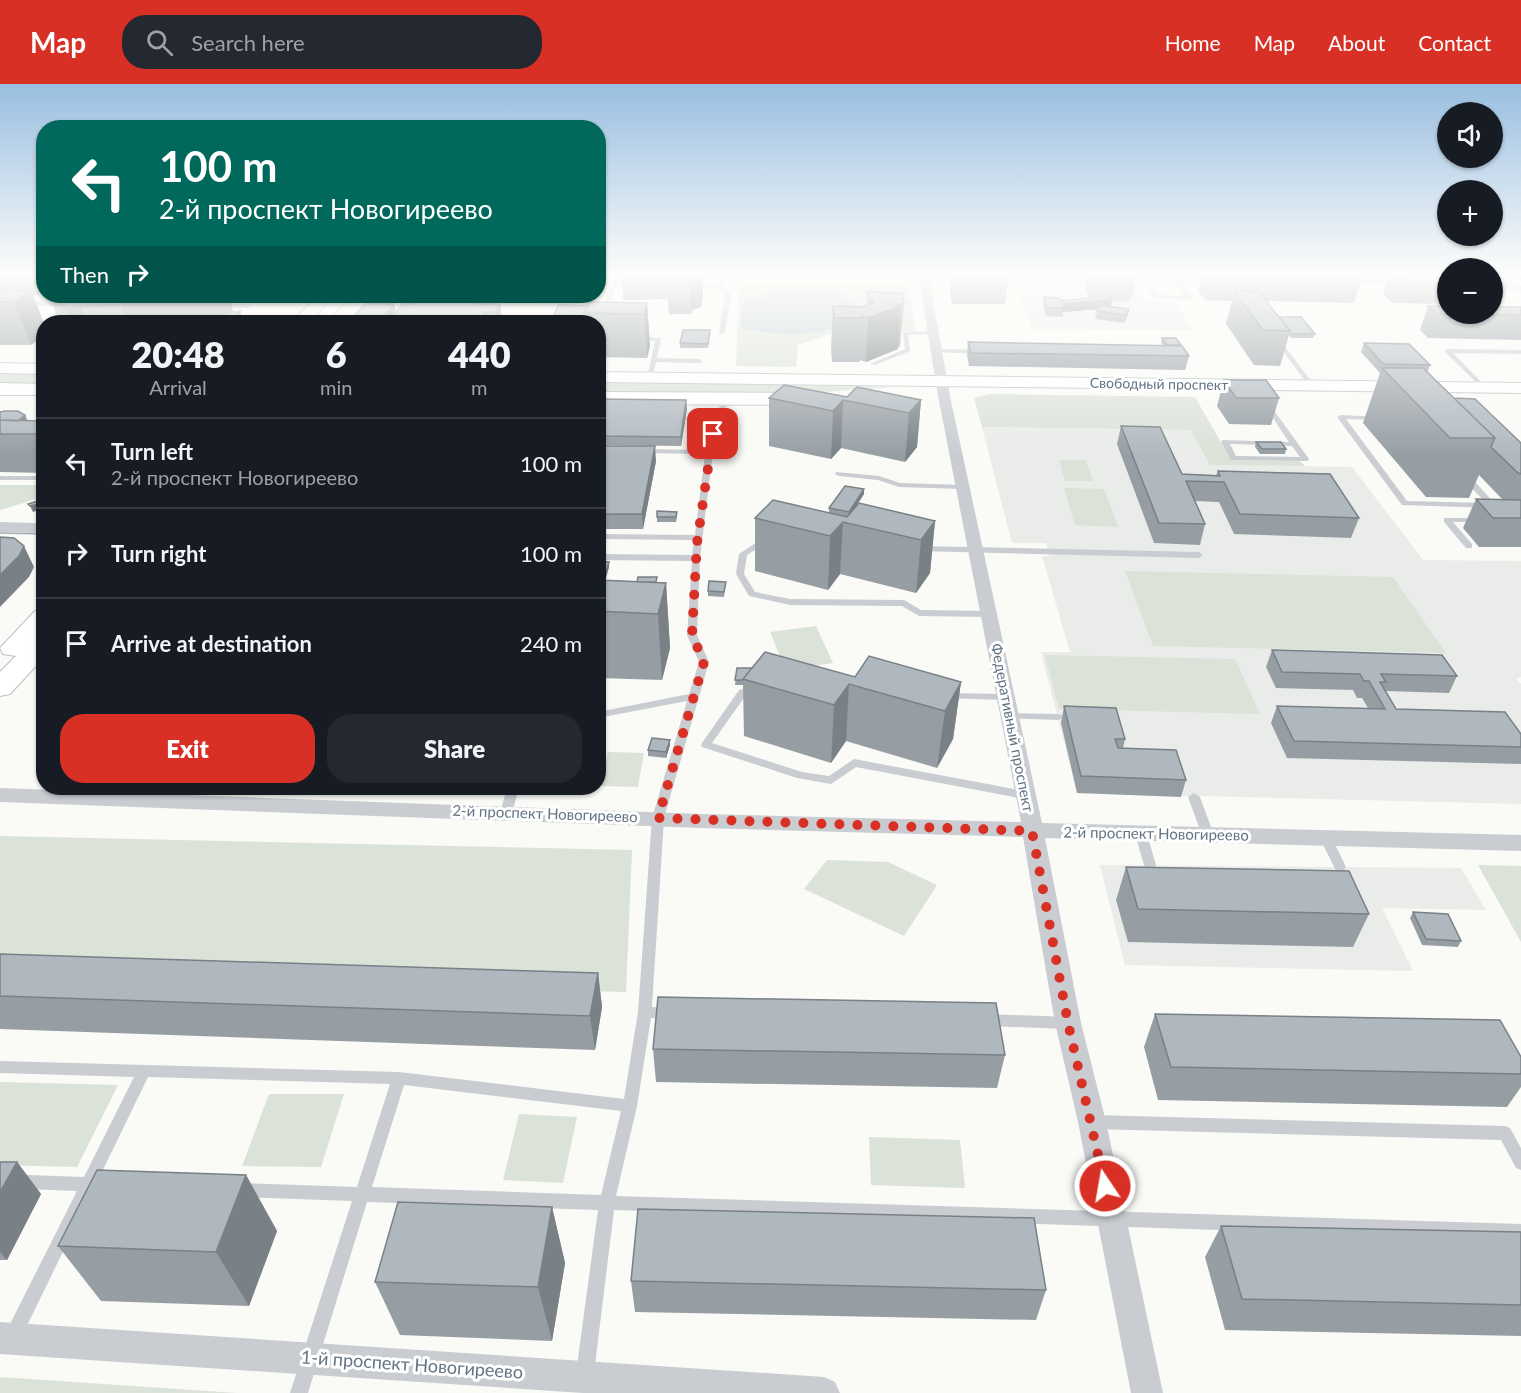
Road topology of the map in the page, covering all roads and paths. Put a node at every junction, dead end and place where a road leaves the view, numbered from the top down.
1 (905, 335) edge
2 (933, 335) edge
3 (1274, 335) edge
4 (624, 338) edge
5 (936, 351) junction
6 (993, 352) edge
7 (1521, 352) edge
8 (699, 361) dead end
9 (873, 364) edge
10 (36, 366) edge
11 (0, 368) edge
12 (651, 369) junction
13 (606, 376) edge
14 (942, 381) junction
15 (1253, 385) junction
16 (1311, 385) junction
17 (1483, 387) junction
18 (1521, 388) edge
19 (0, 389) edge
20 (36, 390) edge
21 (606, 398) edge
22 (730, 399) junction
23 (1388, 418) dead end
24 (1295, 444) junction
25 (632, 451) edge
26 (709, 452) junction
27 (1460, 471) edge
28 (838, 474) dead end
29 (0, 478) edge
30 (36, 478) edge
31 (963, 487) junction
32 (1490, 520) edge
33 (0, 527) edge
34 (35, 528) dead end
35 (606, 536) edge
36 (698, 538) junction
37 (775, 542) edge
38 (1469, 546) dead end
39 (914, 548) edge
40 (976, 551) junction
41 (1198, 555) dead end
42 (606, 557) edge
43 (696, 558) junction
44 (988, 614) junction
45 (36, 624) edge
46 (36, 650) edge
47 (0, 661) edge
48 (0, 688) edge
49 (766, 692) edge
50 (929, 695) edge
51 (692, 697) junction
52 (1007, 706) junction
53 (606, 713) edge
54 (1059, 717) dead end
55 (0, 795) edge
56 (511, 795) edge
57 (1025, 795) junction
58 (1194, 797) dead end
59 (506, 813) junction
60 (658, 818) junction
61 (1032, 831) junction
62 (1141, 834) junction
63 (1209, 835) junction
64 (1326, 838) junction
65 (1521, 843) edge
66 (1150, 865) edge
67 (1340, 867) dead end
68 (645, 1012) junction
69 (681, 1013) edge
70 (972, 1020) edge
71 (1068, 1023) junction
72 (0, 1067) edge
73 (144, 1071) junction
74 (399, 1078) junction
75 (630, 1106) junction
76 (1092, 1122) junction
77 (1521, 1163) edge
78 (0, 1181) edge
79 (89, 1184) junction
80 (123, 1185) edge
81 (226, 1189) edge
82 (362, 1194) junction
83 (607, 1203) junction
84 (1112, 1220) junction
85 (1521, 1232) edge
86 (6, 1338) edge
87 (311, 1358) junction
88 (584, 1377) junction
89 (299, 1393) edge
90 (824, 1393) edge
91 (1147, 1393) edge

1 - 9 lane
2 - 5 street, Федеративный проспект
3 - 16 lane
4 - 12 lane
5 - 6 lane
5 - 14 street, Федеративный проспект
7 - 17 lane
8 - 12 lane
10 - 11 main road
12 - 13 main road, Свободный проспект
12 - 14 main road, Свободный проспект
14 - 15 main road, Свободный проспект
14 - 22 main road, Свободный проспект
14 - 31 street, Федеративный проспект
15 - 16 main road, Свободный проспект
15 - 24 lane
16 - 17 main road, Свободный проспект
17 - 18 main road, Свободный проспект
19 - 20 main road
21 - 22 main road, Свободный проспект
22 - 26 lane
23 - 27 lane
24 - 24 lane
25 - 26 lane
26 - 36 lane
28 - 31 lane
29 - 30 lane
31 - 40 street, Федеративный проспект
32 - 38 lane
33 - 34 street
35 - 36 lane
36 - 43 lane
37 - 44 lane
39 - 40 lane
40 - 41 lane
40 - 44 street, Федеративный проспект
42 - 43 lane
43 - 51 lane
44 - 52 street, Федеративный проспект
45 - 47 main road
46 - 48 main road
49 - 57 lane
50 - 52 lane
51 - 53 lane
51 - 60 lane
52 - 54 lane
52 - 57 street, Федеративный проспект
55 - 59 street, 2-й проспект Новогиреево
56 - 59 lane
57 - 61 street, Федеративный проспект
58 - 63 lane
59 - 60 street, 2-й проспект Новогиреево
60 - 61 street, 2-й проспект Новогиреево
60 - 68 lane
61 - 62 street, 2-й проспект Новогиреево
61 - 71 street, Федеративный проспект
62 - 63 street, 2-й проспект Новогиреево
62 - 66 lane
63 - 64 street, 2-й проспект Новогиреево
64 - 65 street, 2-й проспект Новогиреево
64 - 67 lane
68 - 69 lane
68 - 75 lane
70 - 71 lane
71 - 76 street, Федеративный проспект
72 - 73 lane
73 - 74 lane
73 - 79 lane
74 - 75 lane
74 - 82 lane
75 - 83 lane
76 - 77 lane
76 - 84 street, Федеративный проспект
78 - 79 lane
79 - 80 lane
79 - 86 lane
81 - 82 lane
82 - 83 lane
82 - 87 lane
83 - 84 lane
83 - 88 lane
84 - 85 lane
84 - 91 street, Федеративный проспект
86 - 87 street, 1-й проспект Новогиреево
87 - 88 street, 1-й проспект Новогиреево
87 - 89 lane
88 - 90 street, 1-й проспект Новогиреево

